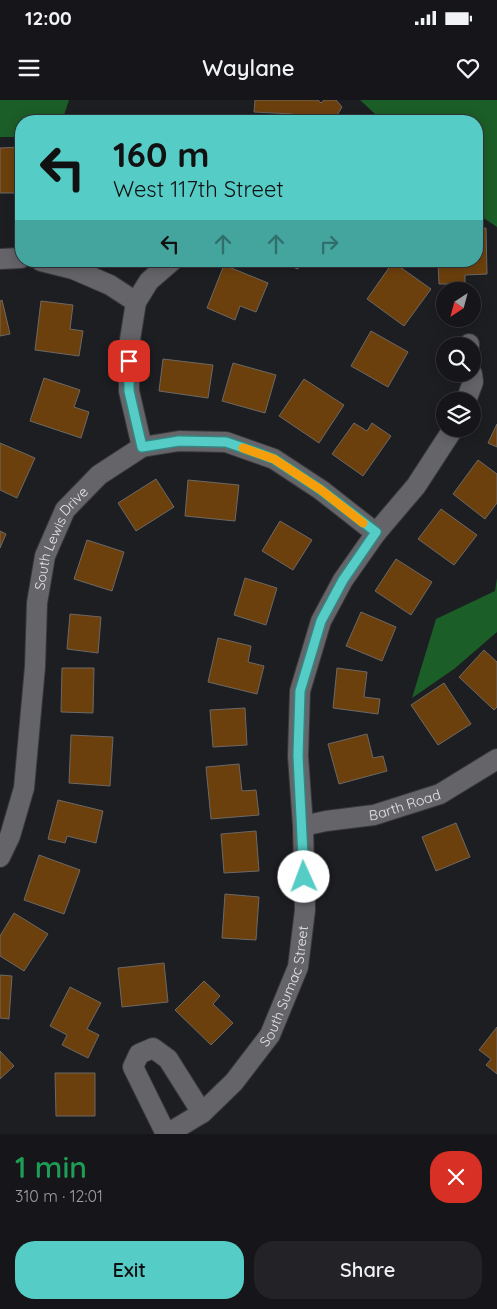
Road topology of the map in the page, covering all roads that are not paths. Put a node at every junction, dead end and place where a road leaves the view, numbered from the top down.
1 (15, 258) edge
2 (0, 259) edge
3 (65, 267) edge
4 (165, 267) edge
5 (136, 302) junction
6 (449, 437) edge
7 (142, 447) junction
8 (376, 532) junction
9 (497, 759) edge
10 (303, 826) junction
11 (0, 857) edge
12 (202, 1113) junction
13 (166, 1134) edge

1 - 2 street
3 - 5 street
4 - 5 street
5 - 7 street
6 - 8 street, South Sumac Street
7 - 8 street
7 - 11 street, South Lewis Drive
8 - 10 street, South Sumac Street
9 - 10 street, Barth Road
10 - 12 street, South Sumac Street
12 - 13 street, South Sumac Street
12 - 13 street, South Sumac Street

